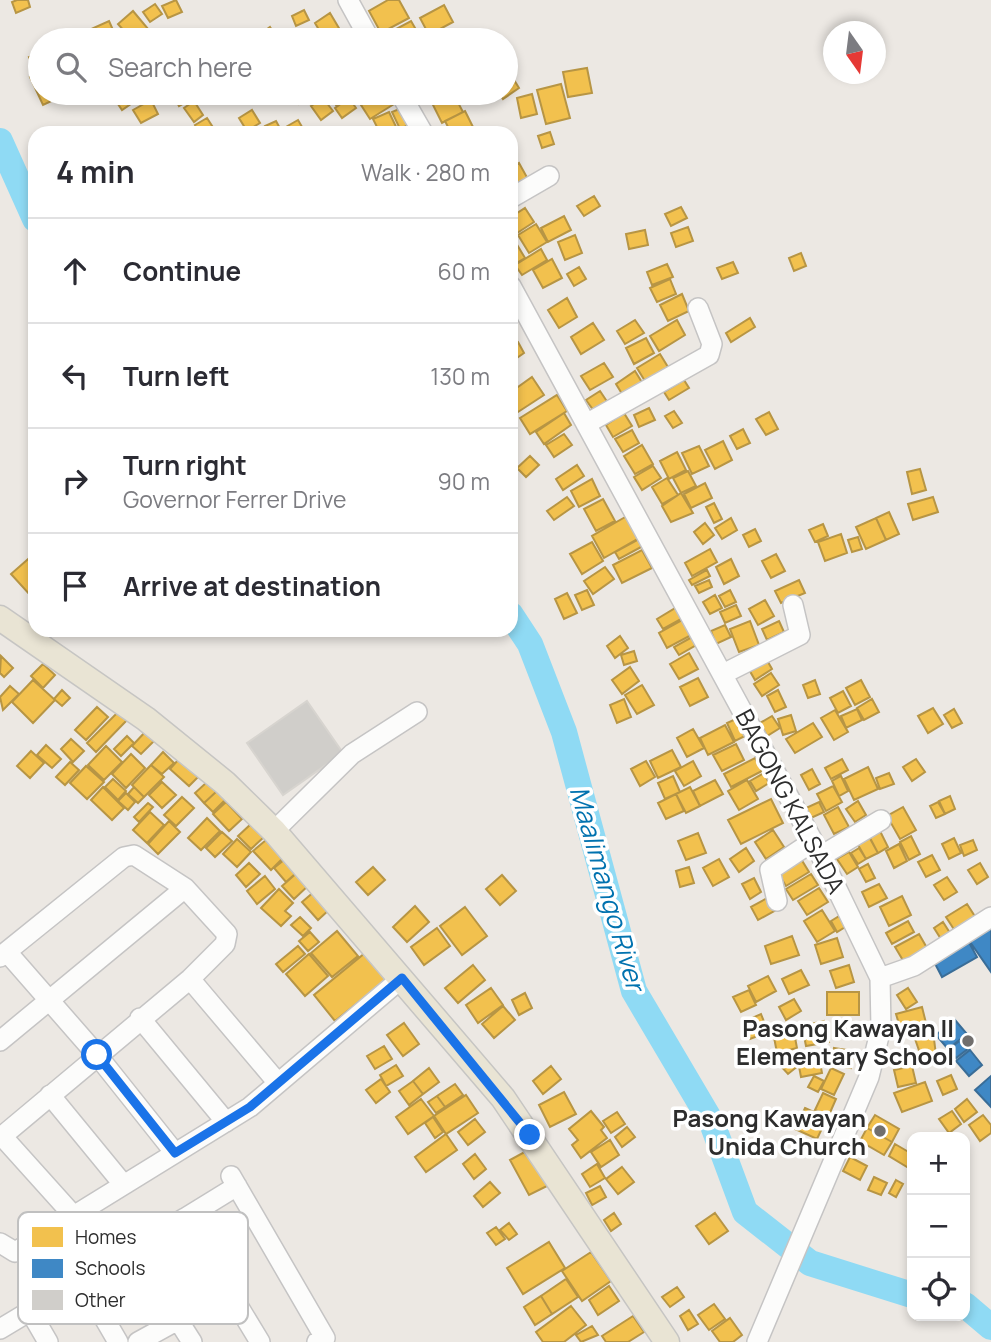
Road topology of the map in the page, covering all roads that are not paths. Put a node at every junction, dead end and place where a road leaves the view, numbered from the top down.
1 (348, 0) edge
2 (363, 28) edge
3 (407, 105) edge
4 (419, 126) edge
5 (549, 176) dead end
6 (518, 194) edge
7 (518, 299) edge
8 (698, 308) dead end
9 (586, 424) junction
10 (793, 605) dead end
11 (0, 618) edge
12 (723, 674) junction
13 (417, 712) dead end
14 (881, 820) dead end
15 (274, 831) junction
16 (816, 849) junction
17 (185, 888) junction
18 (777, 901) dead end
19 (991, 917) edge
20 (3, 954) edge
21 (402, 978) junction
22 (880, 978) junction
23 (190, 979) junction
24 (49, 1001) junction
25 (140, 1018) junction
26 (0, 1041) edge
27 (97, 1055) junction
28 (278, 1083) junction
29 (50, 1095) junction
30 (226, 1122) junction
31 (1, 1137) edge
32 (175, 1153) junction
33 (123, 1184) junction
34 (70, 1212) edge
35 (78, 1212) edge
36 (194, 1212) edge
37 (0, 1243) edge
38 (18, 1250) edge
39 (18, 1318) edge
40 (248, 1322) edge
41 (38, 1324) edge
42 (108, 1324) edge
43 (171, 1324) edge
44 (181, 1324) edge
45 (0, 1329) edge
46 (48, 1342) edge
47 (118, 1342) edge
48 (138, 1342) edge
49 (192, 1342) edge
50 (260, 1342) edge
51 (317, 1342) edge
52 (667, 1342) edge
53 (757, 1342) edge

1 - 2 street
3 - 4 street
5 - 6 street
7 - 9 street, BAGONG KALSADA
8 - 9 street
9 - 12 street, BAGONG KALSADA
10 - 12 street
11 - 15 main road
12 - 16 street, BAGONG KALSADA
13 - 15 street
14 - 16 street
15 - 21 main road
16 - 18 street
16 - 22 street, BAGONG KALSADA
17 - 20 street
17 - 23 street
17 - 24 street
19 - 22 street
20 - 24 street
21 - 28 street
21 - 52 main road
22 - 53 street, BAGONG KALSADA
23 - 25 street
23 - 28 street
24 - 26 street
24 - 27 street
25 - 27 street
25 - 30 street
27 - 29 street
27 - 32 street
28 - 30 street
29 - 31 street
29 - 33 street
30 - 32 street
31 - 34 street
32 - 33 street
33 - 35 street
36 - 51 street
37 - 38 street
39 - 45 street
40 - 50 street
41 - 46 street
42 - 47 street
43 - 48 street
44 - 49 street

